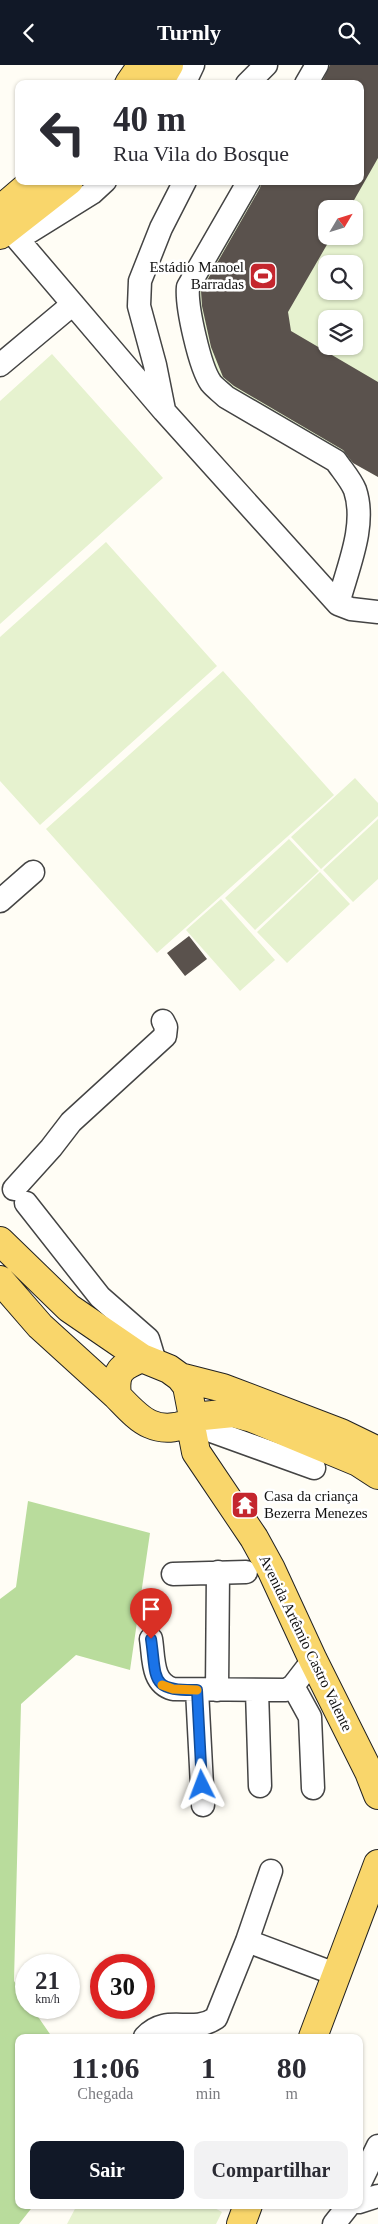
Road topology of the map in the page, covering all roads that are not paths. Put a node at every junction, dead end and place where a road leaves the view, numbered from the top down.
1 (142, 65) edge
2 (170, 65) edge
3 (193, 65) edge
4 (266, 65) edge
5 (132, 80) edge
6 (161, 80) edge
7 (186, 80) edge
8 (252, 80) edge
9 (32, 185) edge
10 (64, 185) edge
11 (101, 185) edge
12 (183, 185) edge
13 (247, 185) edge
14 (7, 228) edge
15 (73, 304) junction
16 (0, 365) edge
17 (164, 411) junction
18 (338, 603) junction
19 (378, 613) edge
20 (34, 872) dead end
21 (0, 901) edge
22 (164, 1021) dead end
23 (0, 1241) edge
24 (0, 1280) edge
25 (148, 1360) junction
26 (180, 1377) junction
27 (116, 1396) junction
28 (192, 1419) junction
29 (149, 1424) junction
30 (378, 1451) edge
31 (314, 1468) dead end
32 (378, 1475) edge
33 (225, 1496) junction
34 (246, 1572) dead end
35 (218, 1573) junction
36 (173, 1574) dead end
37 (151, 1639) dead end
38 (313, 1660) junction
39 (293, 1686) junction
40 (207, 1690) junction
41 (257, 1691) junction
42 (260, 1786) dead end
43 (313, 1788) dead end
44 (378, 1795) edge
45 (203, 1805) dead end
46 (378, 1864) edge
47 (271, 1871) dead end
48 (247, 1941) junction
49 (338, 1975) junction
50 (149, 2034) edge
51 (314, 2034) edge
52 (378, 2147) edge
53 (363, 2177) edge
54 (378, 2196) edge
55 (363, 2201) edge
56 (247, 2209) edge
57 (345, 2209) edge
58 (241, 2224) edge
59 (334, 2224) edge

1 - 5 main road
2 - 6 main road
3 - 7 street
4 - 8 street
9 - 14 main road
10 - 14 main road
11 - 14 street
12 - 17 street
13 - 18 street
14 - 15 street
15 - 16 street
15 - 17 street
17 - 18 street
18 - 19 street
20 - 21 street
22 - 25 street
23 - 25 main road
24 - 27 main road
25 - 26 main road
25 - 27 main road
26 - 28 main road
26 - 30 main road
27 - 29 main road
28 - 29 main road
28 - 31 street
28 - 32 main road
28 - 33 main road, Avenida Artêmio Castro Valente
29 - 33 main road, Avenida Artêmio Castro Valente
33 - 38 main road, Avenida Artêmio Castro Valente
34 - 35 street
35 - 36 street
35 - 40 street
37 - 40 street
38 - 39 street
38 - 44 main road, Avenida Artêmio Castro Valente
39 - 41 street
39 - 43 street
40 - 41 street
40 - 45 street
41 - 42 street
46 - 49 main road
47 - 48 street
48 - 49 street
48 - 50 street
49 - 51 main road
52 - 53 street
54 - 55 street
56 - 58 main road
57 - 59 street

